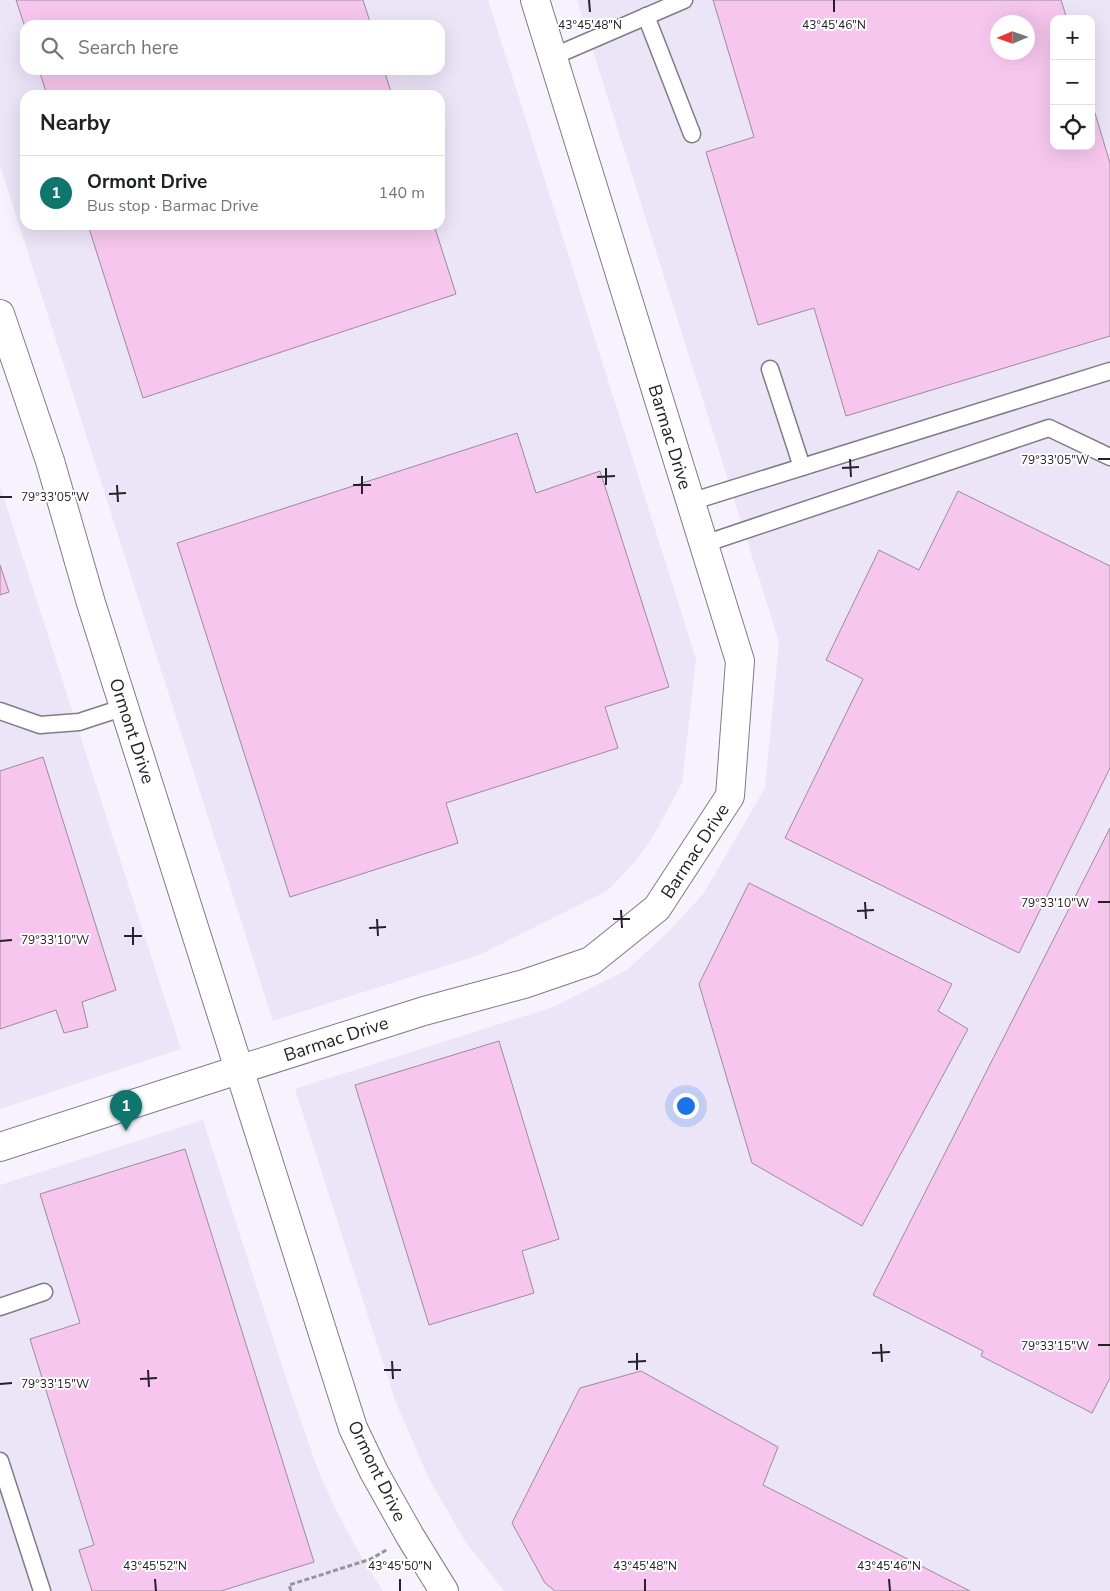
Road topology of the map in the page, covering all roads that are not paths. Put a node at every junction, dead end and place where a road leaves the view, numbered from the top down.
1 (535, 0) edge
2 (684, 0) edge
3 (646, 16) junction
4 (552, 56) junction
5 (692, 134) dead end
6 (0, 314) edge
7 (770, 369) dead end
8 (1110, 371) edge
9 (1110, 457) edge
10 (802, 467) junction
11 (690, 502) junction
12 (704, 544) junction
13 (125, 707) junction
14 (0, 711) edge
15 (238, 1070) junction
16 (0, 1147) edge
17 (44, 1292) dead end
18 (0, 1307) edge
19 (0, 1460) edge
20 (42, 1591) edge
21 (444, 1591) edge

1 - 4 street, Barmac Drive
2 - 3 lane
3 - 4 lane
3 - 5 lane
4 - 11 street, Barmac Drive
6 - 13 street, Ormont Drive
7 - 10 lane
8 - 10 lane
9 - 12 lane
10 - 11 lane
11 - 12 street, Barmac Drive
12 - 15 street, Barmac Drive
13 - 14 lane
13 - 15 street, Ormont Drive
15 - 16 street, Barmac Drive
15 - 21 street, Ormont Drive
17 - 18 lane
19 - 20 lane

